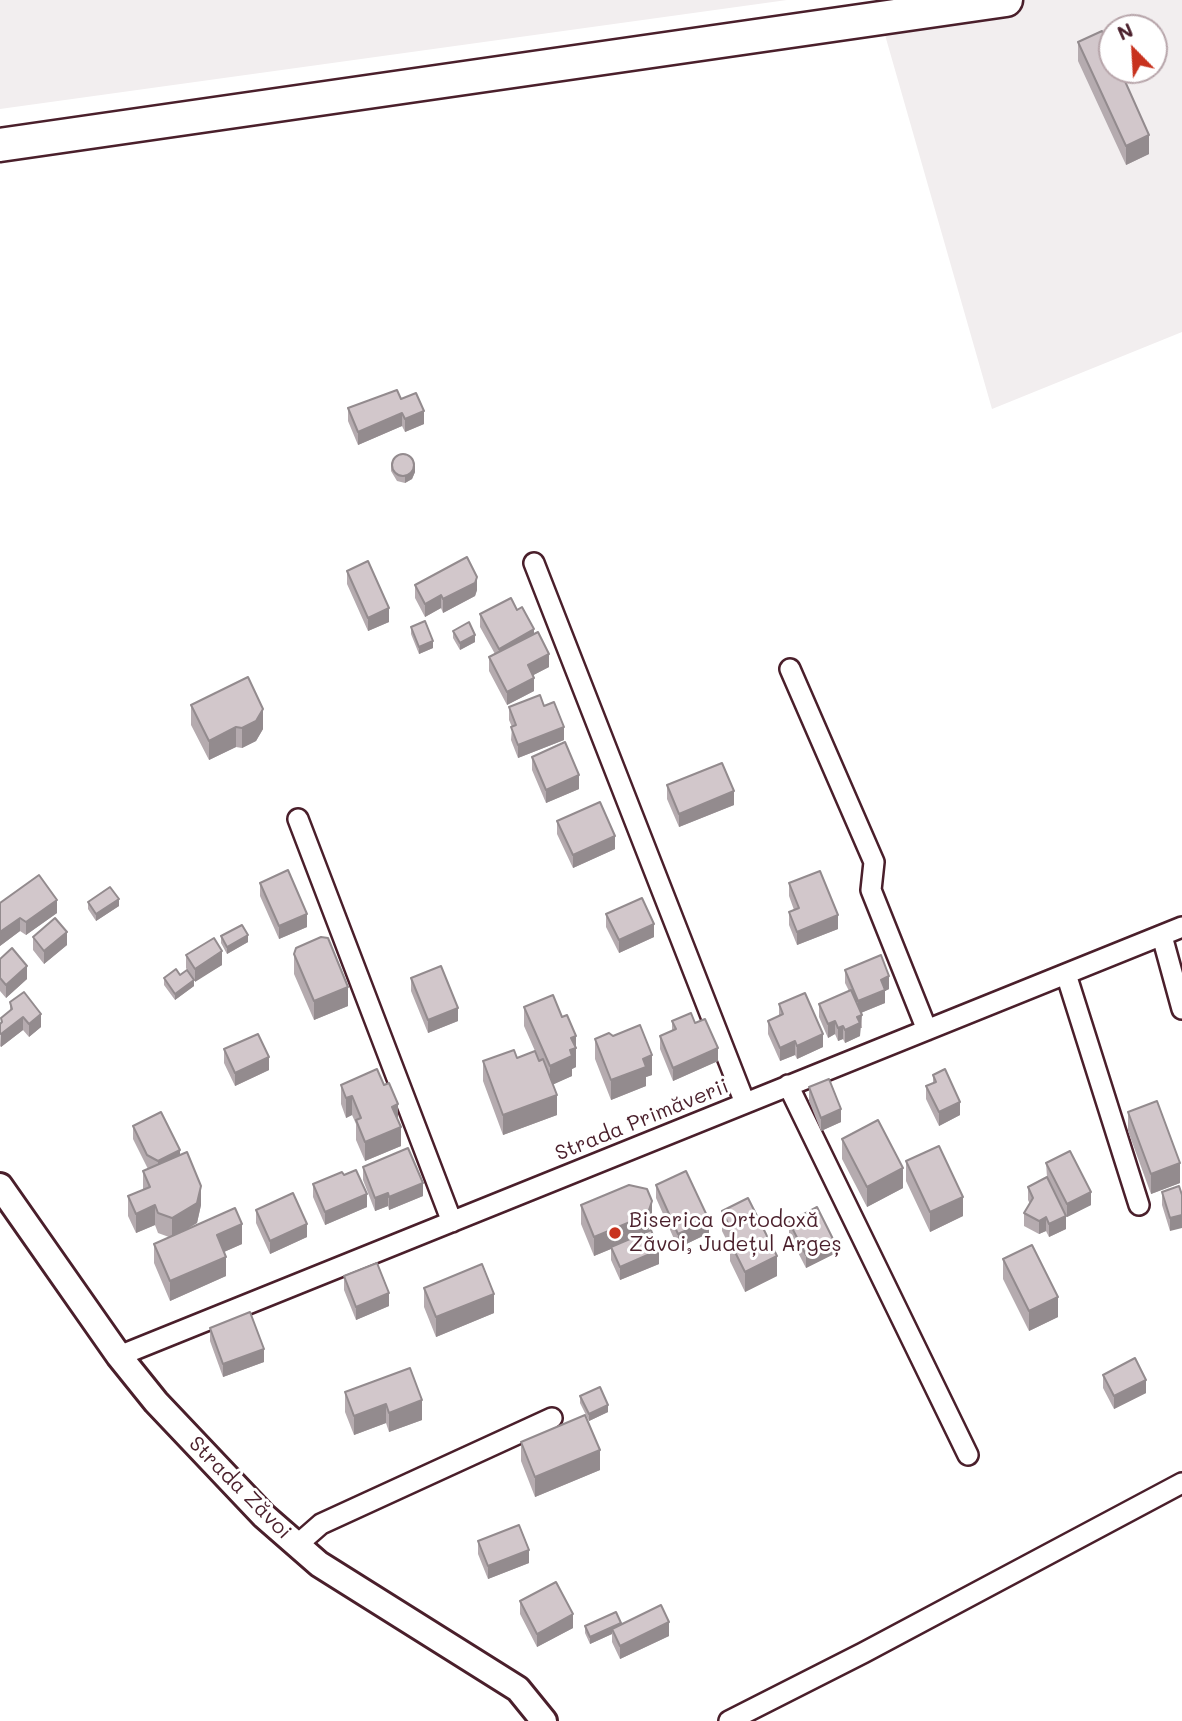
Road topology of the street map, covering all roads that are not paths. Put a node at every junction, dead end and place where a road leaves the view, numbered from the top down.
1 (1006, 0) edge
2 (0, 145) edge
3 (534, 563) dead end
4 (790, 669) dead end
5 (299, 819) dead end
6 (1182, 928) edge
7 (1161, 936) junction
8 (1066, 974) junction
9 (1182, 1009) edge
10 (927, 1030) junction
11 (788, 1085) junction
12 (745, 1103) junction
13 (0, 1186) edge
14 (1139, 1205) dead end
15 (452, 1222) junction
16 (119, 1356) junction
17 (552, 1418) dead end
18 (968, 1455) dead end
19 (1182, 1483) edge
20 (297, 1545) junction
21 (544, 1721) edge
22 (729, 1721) edge

1 - 2 main road
3 - 12 street
4 - 10 street
5 - 15 street
6 - 7 street, Strada Primăverii
7 - 8 street, Strada Primăverii
7 - 9 street
8 - 10 street, Strada Primăverii
8 - 14 street
10 - 11 street, Strada Primăverii
11 - 12 street, Strada Primăverii
11 - 18 street
12 - 15 street, Strada Primăverii
13 - 16 street, Strada Zăvoi
15 - 16 street, Strada Primăverii
16 - 20 street, Strada Zăvoi
17 - 20 street
19 - 22 street
20 - 21 street, Strada Zăvoi

